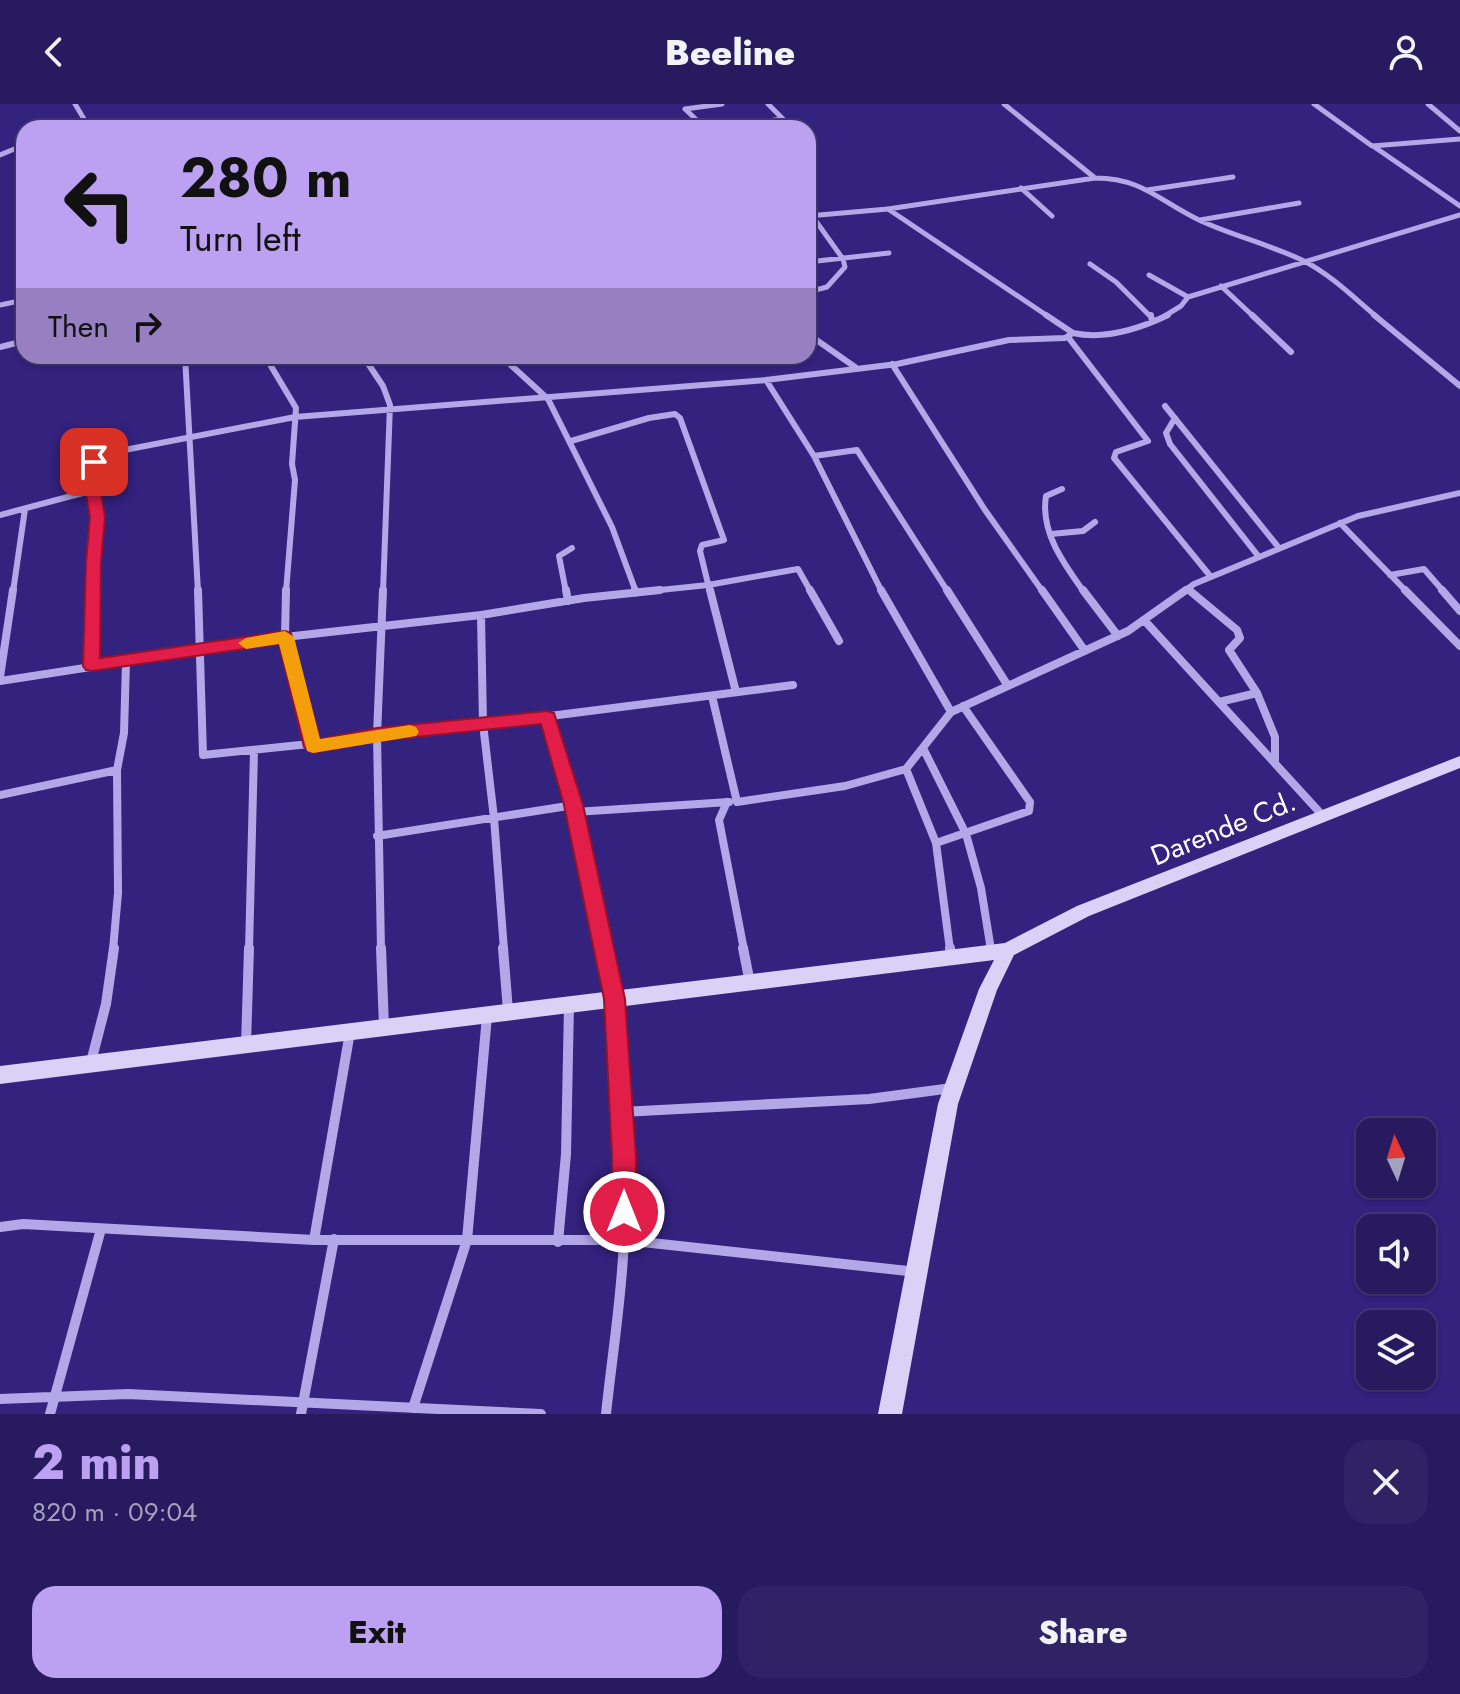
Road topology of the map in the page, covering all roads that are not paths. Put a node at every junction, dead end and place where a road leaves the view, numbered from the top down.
1 (722, 104) edge
2 (768, 104) edge
3 (1004, 104) edge
4 (1316, 104) edge
5 (1428, 104) edge
6 (697, 120) edge
7 (777, 120) edge
8 (1460, 131) edge
9 (1460, 139) edge
10 (1372, 146) junction
11 (1233, 177) dead end
12 (1095, 178) junction
13 (1021, 188) junction
14 (1146, 190) junction
15 (1299, 203) dead end
16 (1460, 206) edge
17 (888, 209) junction
18 (816, 214) edge
19 (1460, 215) edge
20 (1052, 216) dead end
21 (1199, 220) junction
22 (816, 222) edge
23 (889, 253) dead end
24 (842, 258) junction
25 (816, 261) edge
26 (1303, 261) junction
27 (1090, 264) dead end
28 (1149, 275) dead end
29 (1221, 286) junction
30 (816, 291) edge
31 (1188, 297) junction
32 (1152, 322) junction
33 (1071, 335) junction
34 (816, 340) edge
35 (1291, 352) dead end
36 (186, 364) edge
37 (270, 364) edge
38 (368, 364) edge
39 (510, 364) edge
40 (892, 364) junction
41 (856, 367) junction
42 (766, 380) junction
43 (1460, 386) edge
44 (548, 399) junction
45 (1165, 406) dead end
46 (388, 410) junction
47 (295, 417) junction
48 (1175, 418) junction
49 (190, 435) junction
50 (571, 441) junction
51 (814, 456) junction
52 (1062, 489) dead end
53 (94, 490) junction
54 (1460, 493) edge
55 (25, 509) junction
56 (0, 515) edge
57 (1095, 522) dead end
58 (1340, 523) junction
59 (1051, 534) junction
60 (572, 548) dead end
61 (1279, 548) junction
62 (1259, 557) junction
63 (1390, 575) junction
64 (1211, 577) junction
65 (708, 585) junction
66 (1188, 589) junction
67 (636, 593) junction
68 (568, 601) junction
69 (1460, 611) edge
70 (481, 615) junction
71 (1144, 620) junction
72 (383, 625) junction
73 (1118, 636) junction
74 (285, 637) junction
75 (839, 641) dead end
76 (1460, 646) edge
77 (1085, 651) junction
78 (200, 652) junction
79 (126, 662) junction
80 (92, 666) junction
81 (0, 679) edge
82 (793, 685) dead end
83 (1008, 686) junction
84 (736, 692) junction
85 (1257, 693) junction
86 (712, 696) junction
87 (1219, 702) junction
88 (963, 706) junction
89 (951, 712) junction
90 (547, 717) junction
91 (483, 724) junction
92 (377, 735) junction
93 (313, 747) junction
94 (924, 750) junction
95 (254, 751) junction
96 (1460, 762) edge
97 (1275, 763) junction
98 (906, 769) junction
99 (117, 770) junction
100 (0, 795) edge
101 (732, 802) junction
102 (575, 808) junction
103 (1323, 816) junction
104 (494, 818) junction
105 (966, 834) junction
106 (377, 836) junction
107 (936, 843) junction
108 (999, 952) junction
109 (951, 957) junction
110 (750, 983) junction
111 (615, 999) junction
112 (569, 1005) junction
113 (508, 1012) junction
114 (487, 1015) junction
115 (384, 1028) junction
116 (350, 1032) junction
117 (246, 1045) junction
118 (90, 1063) junction
119 (0, 1075) edge
120 (954, 1087) junction
121 (622, 1112) junction
122 (0, 1227) edge
123 (101, 1229) junction
124 (334, 1239) junction
125 (314, 1240) junction
126 (467, 1240) junction
127 (624, 1240) junction
128 (558, 1242) junction
129 (918, 1272) junction
130 (54, 1396) junction
131 (0, 1399) edge
132 (302, 1408) edge
133 (413, 1408) junction
134 (50, 1414) edge
135 (541, 1414) edge
136 (606, 1414) edge
137 (890, 1414) edge

1 - 6 street
2 - 7 street
3 - 12 street
4 - 10 street
5 - 8 street
9 - 10 street
10 - 16 street
11 - 14 street
12 - 13 street
12 - 14 street
13 - 17 street
13 - 20 street
14 - 21 street
15 - 21 street
17 - 18 street
17 - 33 street
19 - 26 street
21 - 26 street
22 - 24 street
23 - 24 street
24 - 25 street
24 - 30 street
26 - 29 street
26 - 43 street
27 - 32 street
28 - 31 street
29 - 31 street
29 - 35 street
31 - 32 street
32 - 33 street
33 - 40 street
33 - 64 street
34 - 41 street
36 - 49 street
37 - 47 street
38 - 46 street
39 - 44 street
40 - 41 street
40 - 77 street
41 - 42 street
42 - 44 street
42 - 51 street
44 - 46 street
44 - 50 street
45 - 48 street
46 - 47 street
46 - 72 street
47 - 49 street
47 - 74 street
48 - 61 street
48 - 62 street
49 - 53 street
49 - 78 street
50 - 65 street
50 - 67 street
51 - 83 street
51 - 89 street
52 - 59 street
53 - 55 street
53 - 80 street
54 - 58 street
55 - 56 street
55 - 81 street
57 - 59 street
58 - 61 street
58 - 63 street
59 - 73 street
60 - 68 street
61 - 62 street
62 - 64 street
63 - 69 street
63 - 76 street
64 - 66 street
65 - 67 street
65 - 75 street
65 - 84 street
66 - 71 street
66 - 85 street
67 - 68 street
68 - 70 street
70 - 72 street
70 - 91 street
71 - 73 street
71 - 87 street
72 - 74 street
72 - 92 street
73 - 77 street
74 - 78 street
74 - 93 street
77 - 83 street
78 - 79 street
78 - 95 street
79 - 80 street
79 - 99 street
80 - 81 street
82 - 84 street
83 - 88 street
84 - 86 street
85 - 87 street
85 - 97 street
86 - 90 street
86 - 101 street
87 - 97 street
88 - 89 street
88 - 105 street
89 - 94 street
90 - 91 street
90 - 102 street
91 - 92 street
91 - 104 street
92 - 93 street
92 - 106 street
93 - 95 street
94 - 98 street
94 - 105 street
95 - 117 street
96 - 103 street, Darende Cd.
97 - 103 street
98 - 101 street
98 - 107 street
99 - 100 street
99 - 118 street
101 - 102 street
101 - 110 street
102 - 104 street
102 - 111 street
103 - 108 street, Darende Cd.
104 - 106 street
104 - 113 street
105 - 107 street
105 - 108 street
106 - 115 street
107 - 109 street
108 - 109 street
108 - 120 street
109 - 110 street
110 - 111 street
111 - 112 street
111 - 121 street
112 - 113 street
112 - 128 street
113 - 114 street
114 - 115 street
114 - 126 street
115 - 116 street
116 - 117 street
116 - 125 street
117 - 118 street
118 - 119 street
120 - 121 street
120 - 129 street
121 - 127 street
122 - 123 street
123 - 125 street
123 - 130 street
124 - 125 street
124 - 126 street
124 - 132 street
126 - 128 street
126 - 133 street
127 - 128 street
127 - 129 street
127 - 136 street
129 - 137 street
130 - 131 street
130 - 132 street
130 - 134 street
132 - 133 street
133 - 135 street

